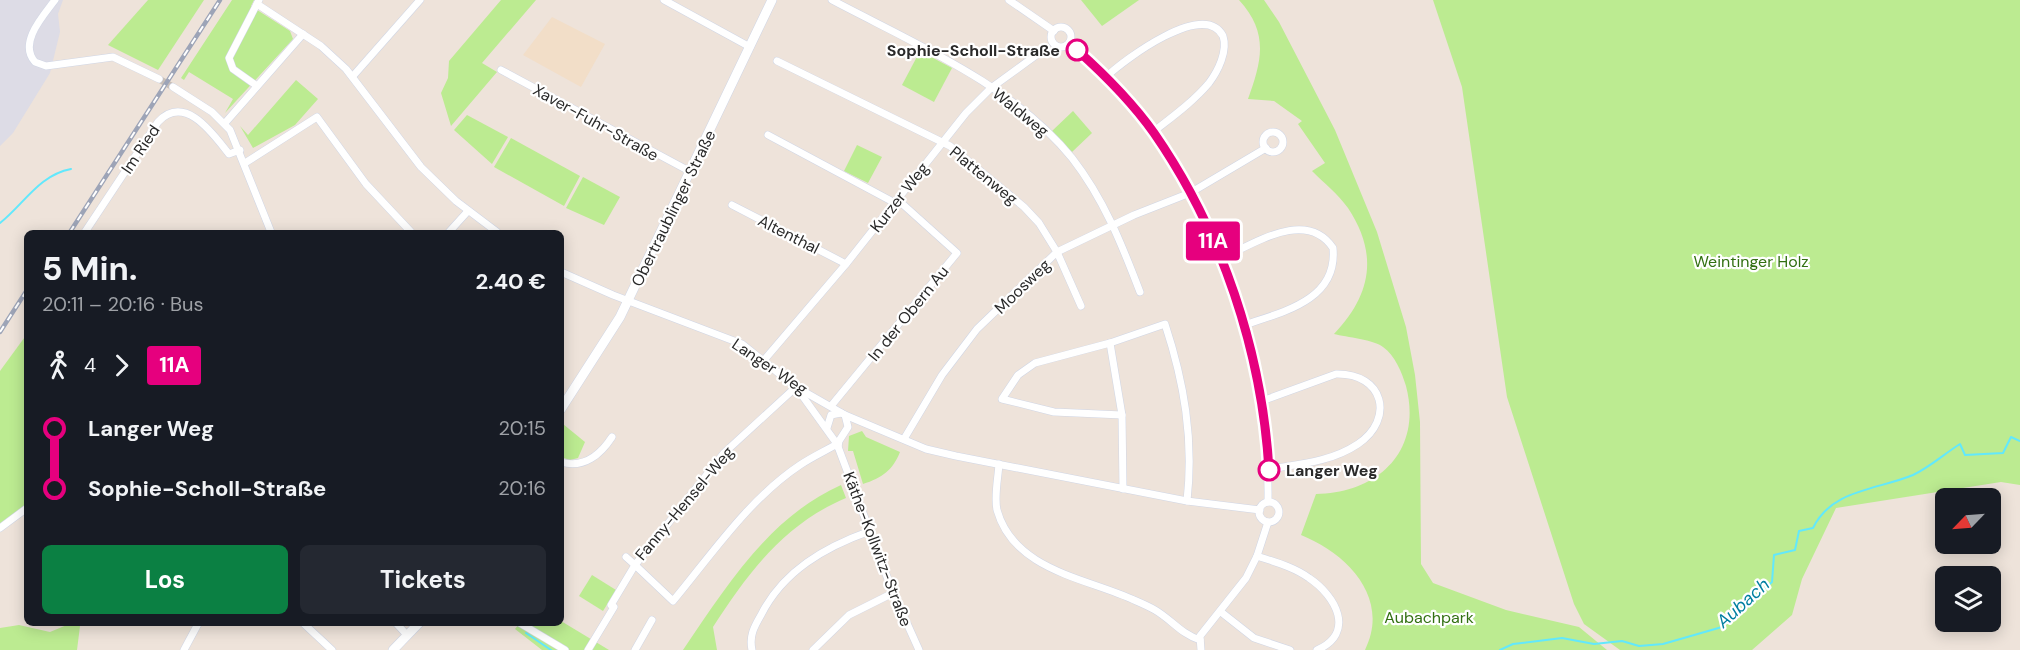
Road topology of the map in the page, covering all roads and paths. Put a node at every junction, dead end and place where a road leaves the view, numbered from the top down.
1 (55, 0) edge
2 (420, 0) edge
3 (664, 0) edge
4 (772, 0) edge
5 (832, 0) edge
6 (1009, 0) edge
7 (258, 2) edge
8 (1020, 3) edge
9 (1054, 31) junction
10 (303, 34) junction
11 (1070, 43) junction
12 (750, 47) junction
13 (1046, 48) dead end
14 (777, 61) dead end
15 (501, 70) dead end
16 (353, 76) junction
17 (1106, 77) junction
18 (159, 79) tunnel mouth
19 (257, 86) junction
20 (173, 87) tunnel mouth
21 (991, 88) junction
22 (225, 123) junction
23 (1153, 132) junction
24 (768, 135) dead end
25 (941, 143) junction
26 (1266, 148) dead end
27 (240, 150) junction
28 (245, 163) junction
29 (691, 172) junction
30 (1190, 193) junction
31 (897, 201) junction
32 (732, 205) dead end
33 (468, 211) junction
34 (1113, 224) junction
35 (86, 230) edge
36 (270, 230) edge
37 (409, 230) edge
38 (451, 230) edge
39 (494, 230) edge
40 (1057, 252) junction
41 (1220, 259) junction
42 (846, 264) junction
43 (564, 273) edge
44 (1140, 292) dead end
45 (627, 301) junction
46 (1081, 306) dead end
47 (1244, 325) junction
48 (1110, 343) junction
49 (765, 359) junction
50 (796, 387) junction
51 (1262, 401) junction
52 (564, 404) edge
53 (831, 406) junction
54 (843, 414) junction
55 (1122, 415) junction
56 (861, 421) junction
57 (848, 427) junction
58 (828, 429) junction
59 (843, 434) junction
60 (612, 437) dead end
61 (904, 439) junction
62 (838, 446) junction
63 (564, 462) edge
64 (999, 464) junction
65 (1269, 469) junction
66 (1123, 489) junction
67 (1187, 501) junction
68 (1269, 502) junction
69 (24, 510) edge
70 (1260, 510) junction
71 (1268, 522) junction
72 (0, 528) edge
73 (870, 531) junction
74 (1257, 556) junction
75 (626, 557) dead end
76 (635, 565) junction
77 (893, 593) junction
78 (1221, 612) junction
79 (652, 620) dead end
80 (197, 626) edge
81 (306, 626) edge
82 (399, 626) edge
83 (416, 626) edge
84 (525, 626) edge
85 (407, 635) junction
86 (1200, 640) junction
87 (184, 650) edge
88 (332, 650) edge
89 (393, 650) edge
90 (565, 650) edge
91 (588, 650) edge
92 (635, 650) edge
93 (752, 650) edge
94 (813, 650) edge
95 (919, 650) edge
96 (1202, 650) edge
97 (1290, 650) edge
98 (1317, 650) edge

1 - 18 street
2 - 16 street
3 - 12 street
4 - 12 street, Obertraublinger Straße
5 - 21 street, Waldweg
6 - 8 street
7 - 10 street
7 - 19 street
8 - 9 street
9 - 11 street
9 - 11 street
10 - 16 street
10 - 19 street
11 - 17 street
12 - 29 street, Obertraublinger Straße
13 - 21 street, Kurzer Weg
14 - 25 street, Plattenweg
15 - 29 street, Xaver-Fuhr-Straße
16 - 33 street
17 - 23 street
17 - 23 street
19 - 22 street
20 - 22 street
21 - 25 street, Kurzer Weg
21 - 34 street, Waldweg
22 - 27 street
23 - 30 street
24 - 31 street, In der Obern Au
25 - 31 street, Kurzer Weg
25 - 40 street, Plattenweg
26 - 30 street, Moosweg
27 - 28 street
27 - 35 street, Im Ried
28 - 36 street
28 - 37 street
29 - 45 street, Obertraublinger Straße
30 - 34 street, Moosweg
30 - 41 street
31 - 42 street, Kurzer Weg
31 - 53 street, In der Obern Au
32 - 42 street, Altenthal
33 - 38 street
33 - 39 street
34 - 40 street, Moosweg
34 - 44 street, Waldweg
40 - 46 street, Plattenweg
40 - 61 street, Moosweg
41 - 47 street
41 - 47 street
42 - 49 street, Kurzer Weg
43 - 45 street, Langer Weg
45 - 49 street, Langer Weg
45 - 52 street, Obertraublinger Straße
47 - 51 street
48 - 55 street
48 - 55 street
48 - 67 street
49 - 50 street, Langer Weg
50 - 53 street, Langer Weg
50 - 58 street, Käthe-Kollwitz-Straße
50 - 76 street, Fanny-Hensel-Weg
51 - 65 street
51 - 65 street
53 - 54 street, Langer Weg
54 - 56 street, Langer Weg
54 - 57 street
54 - 58 street
55 - 66 street
56 - 57 street
56 - 61 street, Langer Weg
57 - 59 street
58 - 59 street
58 - 62 street, Käthe-Kollwitz-Straße
59 - 62 street
60 - 63 street
61 - 64 street, Langer Weg
62 - 73 street, Käthe-Kollwitz-Straße
62 - 76 street
64 - 66 street, Langer Weg
64 - 86 street
65 - 68 street
66 - 67 street, Langer Weg
67 - 70 street, Langer Weg
68 - 70 street
68 - 71 street
69 - 72 street
70 - 71 street
71 - 74 street
73 - 77 street, Käthe-Kollwitz-Straße
73 - 93 street
74 - 78 street
74 - 98 street
75 - 76 street, Fanny-Hensel-Weg
76 - 91 street
77 - 94 street
77 - 95 street, Käthe-Kollwitz-Straße
78 - 86 street
78 - 97 street
79 - 92 street
80 - 87 street
81 - 88 street
82 - 85 street
83 - 85 street
84 - 90 street
85 - 89 street
86 - 96 street

